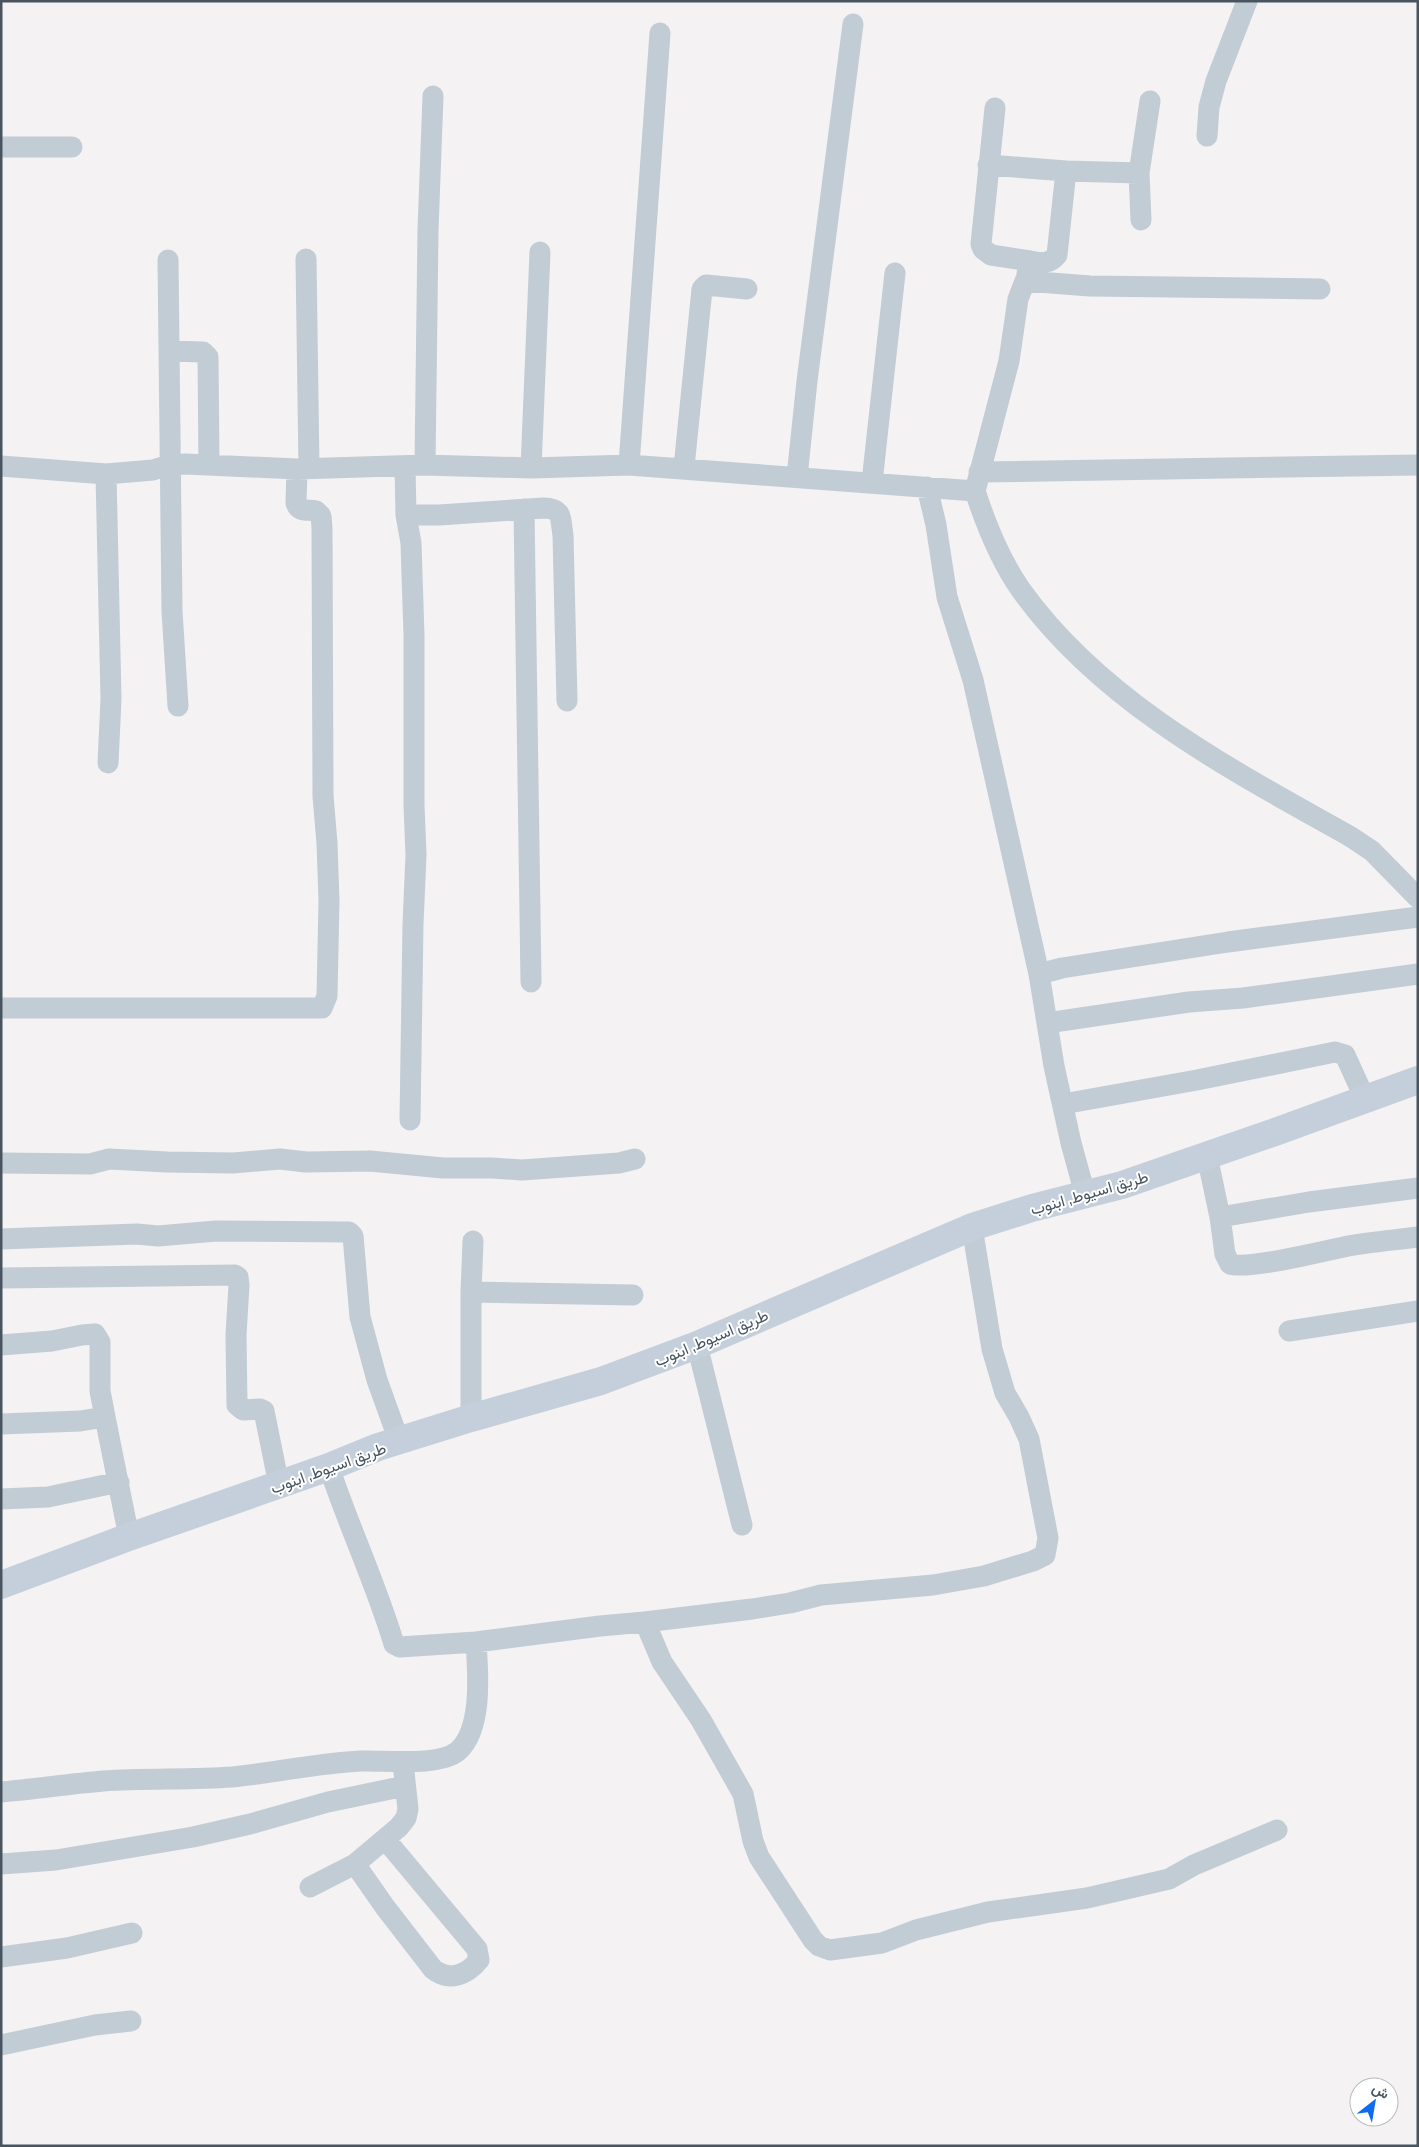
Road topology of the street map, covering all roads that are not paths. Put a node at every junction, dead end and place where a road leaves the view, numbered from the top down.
1 (1247, 1) edge
2 (853, 24) dead end
3 (660, 32) dead end
4 (433, 96) dead end
5 (1150, 102) dead end
6 (995, 108) dead end
7 (1207, 136) dead end
8 (1, 147) edge
9 (72, 147) dead end
10 (988, 165) junction
11 (1066, 171) junction
12 (1139, 173) junction
13 (1141, 220) dead end
14 (540, 252) dead end
15 (306, 258) dead end
16 (168, 260) dead end
17 (1027, 271) junction
18 (895, 273) dead end
19 (747, 289) dead end
20 (1320, 289) dead end
21 (170, 351) junction
22 (209, 464) junction
23 (169, 465) junction
24 (415, 465) junction
25 (628, 465) junction
26 (1418, 465) edge
27 (1, 466) edge
28 (684, 467) junction
29 (531, 468) junction
30 (303, 469) junction
31 (106, 474) junction
32 (797, 477) junction
33 (977, 481) junction
34 (872, 482) junction
35 (928, 487) junction
36 (524, 509) junction
37 (406, 515) junction
38 (567, 701) dead end
39 (178, 706) dead end
40 (108, 763) dead end
41 (1418, 898) edge
42 (1418, 917) edge
43 (1039, 974) junction
44 (1418, 974) edge
45 (530, 982) dead end
46 (1, 1008) edge
47 (1047, 1023) junction
48 (1418, 1080) edge
49 (1365, 1100) junction
50 (1063, 1104) junction
51 (410, 1120) dead end
52 (1207, 1156) junction
53 (635, 1160) dead end
54 (1, 1164) edge
55 (1418, 1188) edge
56 (1085, 1194) junction
57 (1220, 1217) junction
58 (972, 1227) junction
59 (1418, 1237) edge
60 (1, 1239) edge
61 (473, 1241) dead end
62 (1, 1278) edge
63 (471, 1292) junction
64 (633, 1295) dead end
65 (1418, 1311) edge
66 (1290, 1331) dead end
67 (1, 1345) edge
68 (697, 1345) junction
69 (104, 1417) junction
70 (471, 1418) junction
71 (1, 1424) edge
72 (399, 1441) junction
73 (329, 1467) junction
74 (119, 1482) junction
75 (279, 1486) junction
76 (1, 1500) edge
77 (742, 1525) dead end
78 (129, 1537) junction
79 (1, 1585) edge
80 (645, 1622) junction
81 (476, 1642) junction
82 (404, 1762) junction
83 (405, 1786) junction
84 (1, 1792) edge
85 (1277, 1830) dead end
86 (385, 1839) junction
87 (1, 1864) edge
88 (355, 1864) junction
89 (310, 1887) dead end
90 (132, 1933) dead end
91 (1, 1957) edge
92 (131, 2021) dead end
93 (1, 2045) edge

1 - 7 street
2 - 32 street
3 - 25 street
4 - 24 street
5 - 12 street
6 - 10 street
8 - 9 street
10 - 11 street
10 - 17 street
11 - 12 street
11 - 17 street
12 - 13 street
14 - 29 street
15 - 30 street
16 - 21 street
17 - 20 street
17 - 33 street
18 - 34 street
19 - 28 street
21 - 22 street
21 - 23 street
22 - 23 street
22 - 30 street
23 - 31 street
23 - 39 street
24 - 29 street
24 - 30 street
24 - 37 street
25 - 28 street
25 - 29 street
26 - 33 street
27 - 31 street
28 - 32 street
30 - 46 street
31 - 40 street
32 - 34 street
33 - 35 street
33 - 41 street
34 - 35 street
35 - 43 street
36 - 37 street
36 - 38 street
36 - 45 street
37 - 51 street
42 - 43 street
43 - 47 street
44 - 47 street
47 - 50 street
48 - 49 street, طريق اسيوط, ابنوب
49 - 50 street
49 - 52 street, طريق اسيوط, ابنوب
50 - 56 street
52 - 56 street, طريق اسيوط, ابنوب
52 - 57 street
53 - 54 street
55 - 57 street
56 - 58 street, طريق اسيوط, ابنوب
57 - 59 street
58 - 68 street, طريق اسيوط, ابنوب
58 - 80 street
60 - 72 street
61 - 63 street
62 - 75 street
63 - 64 street
63 - 70 street
65 - 66 street
67 - 69 street
68 - 70 street, طريق اسيوط, ابنوب
68 - 77 street
69 - 71 street
69 - 74 street
70 - 72 street, طريق اسيوط, ابنوب
72 - 73 street, طريق اسيوط, ابنوب
73 - 75 street, طريق اسيوط, ابنوب
73 - 81 street
74 - 76 street
74 - 78 street
75 - 78 street, طريق اسيوط, ابنوب
78 - 79 street, طريق اسيوط, ابنوب
80 - 81 street
80 - 85 street
81 - 82 street
82 - 83 street
82 - 84 street
83 - 86 street
83 - 87 street
86 - 88 street
86 - 88 street
88 - 89 street
90 - 91 street
92 - 93 street

